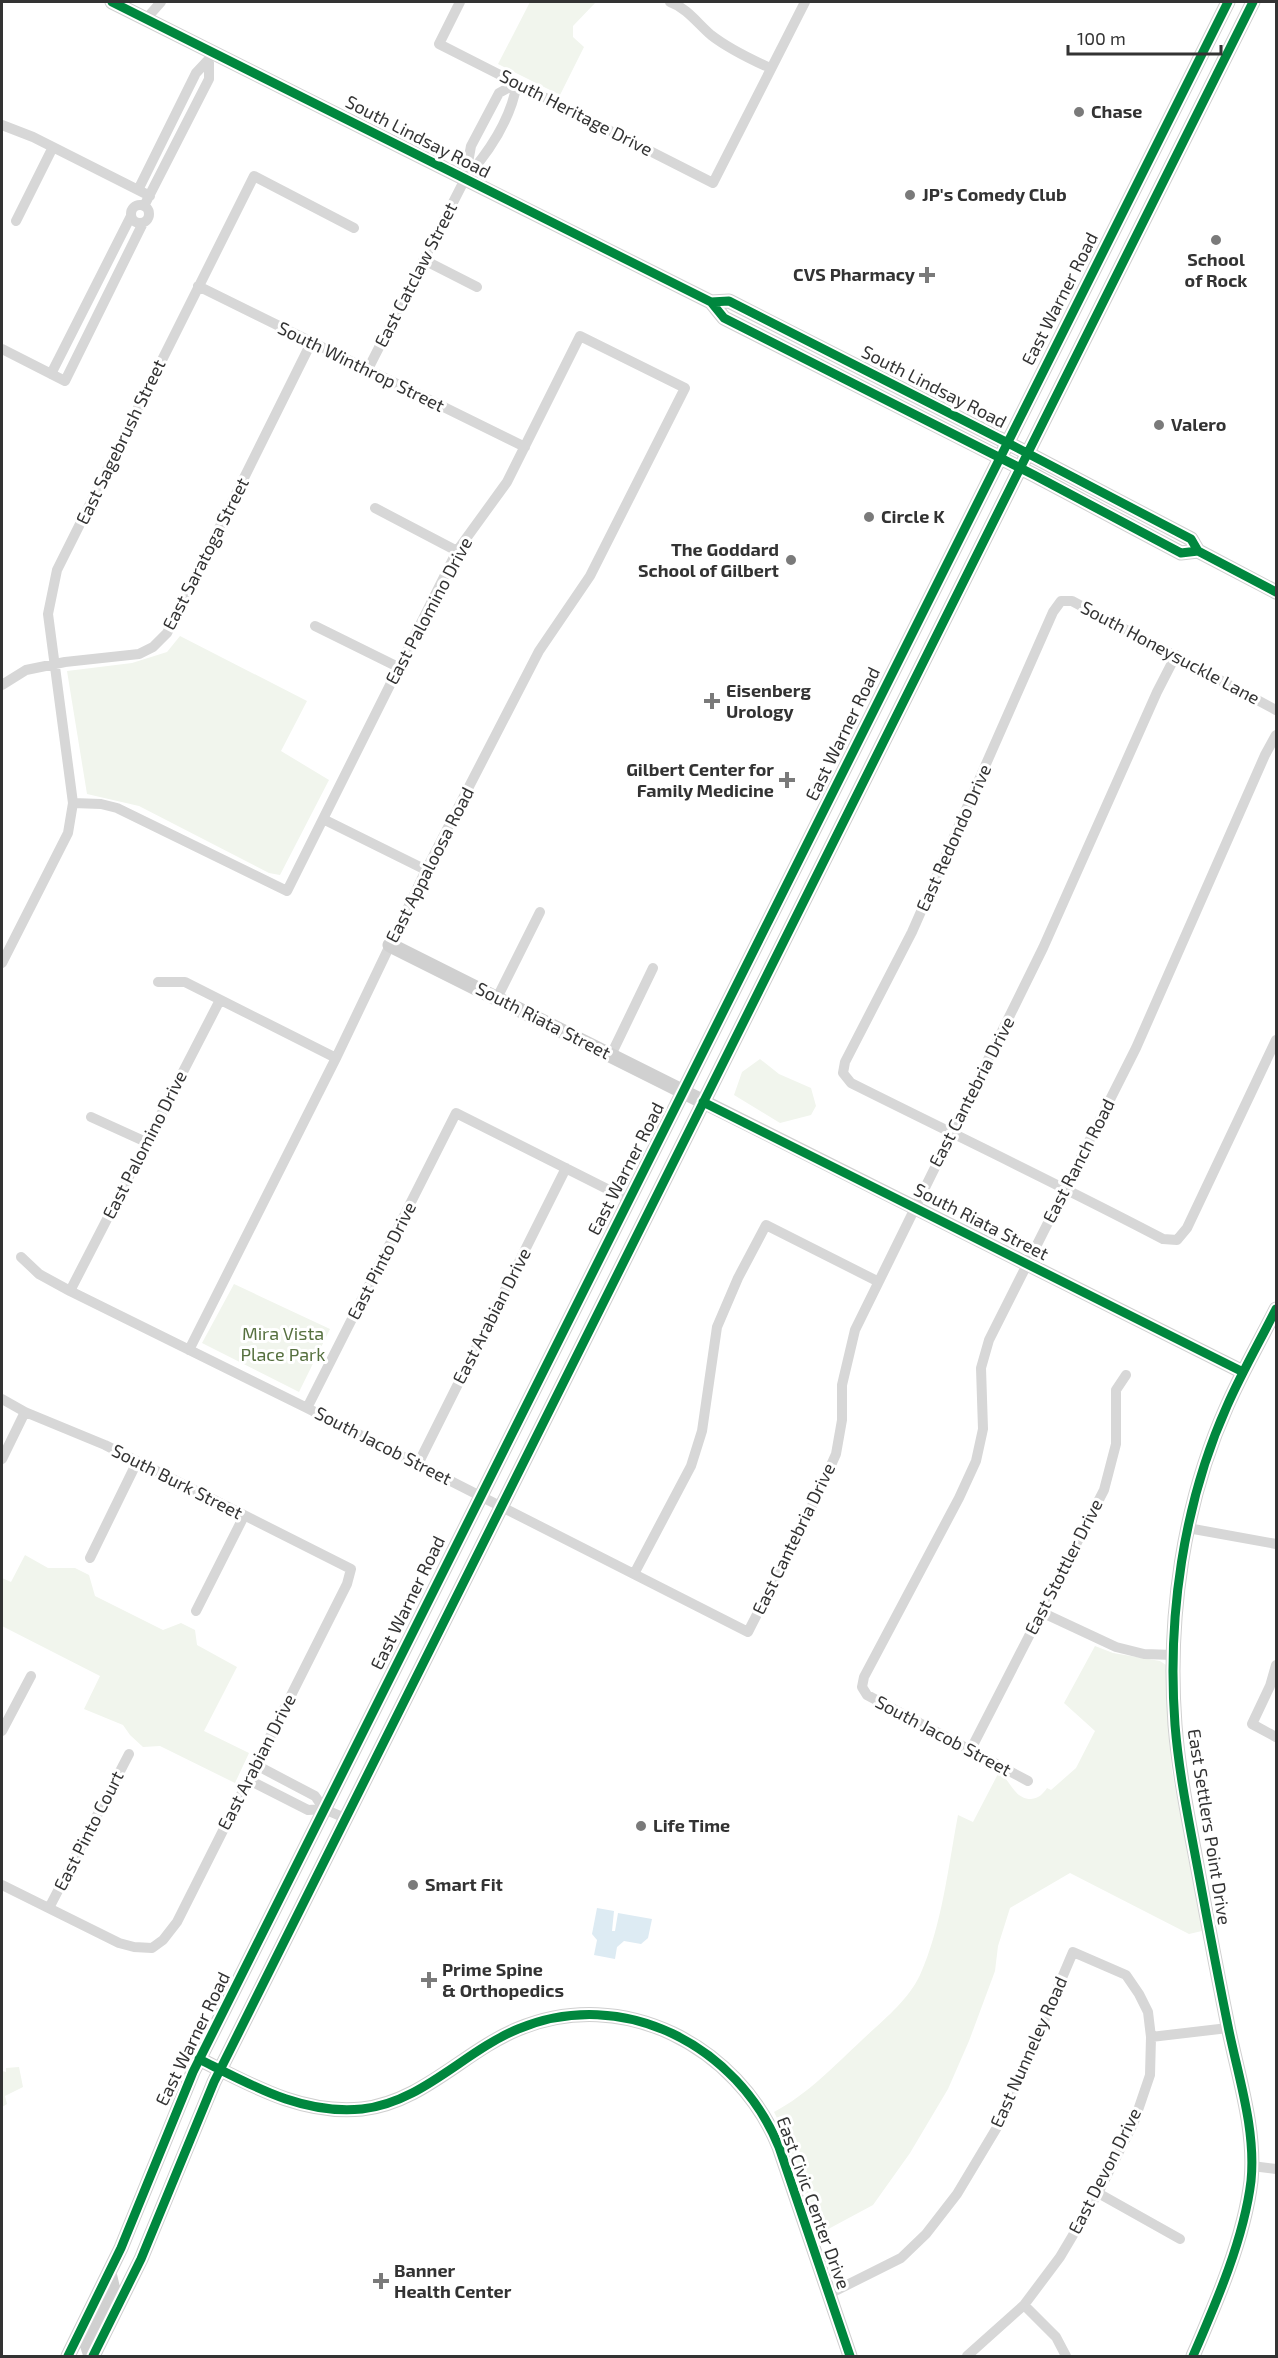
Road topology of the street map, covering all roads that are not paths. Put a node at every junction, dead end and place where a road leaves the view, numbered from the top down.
1 (112, 2) edge
2 (149, 2) edge
3 (161, 2) edge
4 (460, 2) edge
5 (670, 2) edge
6 (805, 2) edge
7 (1228, 2) edge
8 (1253, 2) edge
9 (146, 19) junction
10 (211, 56) junction
11 (770, 68) junction
12 (517, 83) junction
13 (2, 125) edge
14 (53, 147) junction
15 (1142, 172) junction
16 (465, 179) junction
17 (1163, 183) junction
18 (138, 190) junction
19 (147, 201) junction
20 (131, 216) junction
21 (16, 221) dead end
22 (143, 223) junction
23 (354, 228) dead end
24 (424, 260) junction
25 (105, 268) junction
26 (119, 275) junction
27 (198, 286) junction
28 (477, 287) dead end
29 (90, 298) junction
30 (711, 302) junction
31 (104, 305) junction
32 (752, 332) junction
33 (311, 343) junction
34 (813, 345) junction
35 (2, 350) edge
36 (368, 371) junction
37 (51, 374) junction
38 (685, 388) joint
39 (1006, 442) junction
40 (525, 447) junction
41 (1028, 453) junction
42 (999, 457) junction
43 (1020, 468) junction
44 (375, 508) dead end
45 (458, 551) junction
46 (1198, 551) junction
47 (1276, 592) edge
48 (1061, 601) joint
49 (315, 626) dead end
50 (1176, 655) junction
51 (55, 663) junction
52 (398, 667) junction
53 (2, 685) edge
54 (1276, 710) edge
55 (865, 727) junction
56 (1276, 735) edge
57 (885, 738) junction
58 (73, 803) junction
59 (323, 819) junction
60 (426, 870) junction
61 (540, 912) dead end
62 (390, 945) junction
63 (2, 963) edge
64 (653, 968) dead end
65 (158, 982) dead end
66 (497, 998) junction
67 (220, 1000) junction
68 (1276, 1040) edge
69 (611, 1055) junction
70 (336, 1058) junction
71 (684, 1092) junction
72 (703, 1102) junction
73 (91, 1117) dead end
74 (951, 1133) junction
75 (146, 1142) junction
76 (566, 1168) junction
77 (1065, 1187) junction
78 (629, 1200) junction
79 (914, 1207) junction
80 (21, 1257) dead end
81 (1028, 1264) junction
82 (877, 1281) junction
83 (70, 1291) junction
84 (1276, 1309) edge
85 (189, 1350) junction
86 (1243, 1371) junction
87 (1126, 1375) dead end
88 (2, 1399) edge
89 (307, 1408) junction
90 (25, 1412) junction
91 (2, 1459) edge
92 (137, 1461) junction
93 (418, 1464) junction
94 (480, 1496) junction
95 (501, 1506) junction
96 (244, 1516) junction
97 (1188, 1528) junction
98 (1276, 1544) edge
99 (90, 1558) dead end
100 (351, 1569) joint
101 (634, 1574) junction
102 (196, 1611) dead end
103 (1041, 1612) junction
104 (748, 1632) joint
105 (1173, 1655) junction
106 (1276, 1665) edge
107 (31, 1676) dead end
108 (862, 1687) joint
109 (2, 1731) edge
110 (1276, 1737) edge
111 (971, 1749) junction
112 (129, 1754) dead end
113 (256, 1765) junction
114 (249, 1780) junction
115 (1028, 1781) dead end
116 (324, 1809) junction
117 (345, 1818) junction
118 (2, 1885) edge
119 (49, 1908) junction
120 (1073, 1952) joint
121 (1228, 2028) junction
122 (1151, 2037) junction
123 (199, 2059) junction
124 (220, 2069) junction
125 (1251, 2166) junction
126 (1276, 2169) edge
127 (1098, 2193) junction
128 (1180, 2239) dead end
129 (121, 2248) junction
130 (141, 2259) junction
131 (109, 2273) junction
132 (829, 2294) junction
133 (1024, 2305) junction
134 (68, 2356) edge
135 (92, 2356) edge
136 (850, 2356) edge
137 (967, 2356) edge
138 (1066, 2356) edge
139 (1193, 2356) edge

1 - 9 main road, South Lindsay Road
2 - 9 street
3 - 9 street
4 - 12 street, South Heritage Drive
5 - 11 street
6 - 11 street
7 - 15 main road, East Warner Road
8 - 17 main road, East Warner Road
9 - 10 main road, South Lindsay Road
10 - 16 main road, South Lindsay Road
10 - 18 street
10 - 19 street
11 - 12 street, South Heritage Drive
12 - 16 street, East Catclaw Street
12 - 16 street, East Catclaw Street
13 - 14 street
14 - 18 street
14 - 21 street
15 - 17 main road
15 - 39 main road, East Warner Road
16 - 24 street, East Catclaw Street
16 - 30 main road, South Lindsay Road
17 - 41 main road, East Warner Road
18 - 19 street
19 - 20 street
19 - 22 street
20 - 22 street
20 - 25 street
22 - 26 street
23 - 27 street, East Sagebrush Street
24 - 28 street
24 - 36 street, East Catclaw Street
25 - 26 street
25 - 29 street
26 - 31 street
27 - 33 street, South Winthrop Street
27 - 51 street, East Sagebrush Street
29 - 31 street
29 - 37 street
30 - 32 main road, South Lindsay Road
30 - 34 main road, South Lindsay Road
31 - 37 street
32 - 34 main road
32 - 42 main road, South Lindsay Road
33 - 36 street, South Winthrop Street
33 - 51 street, East Saratoga Street
34 - 39 main road, South Lindsay Road
35 - 37 street
36 - 40 street, South Winthrop Street
38 - 40 street, East Palomino Drive
38 - 60 street, East Appaloosa Road
39 - 41 main road, South Lindsay Road
39 - 42 main road, East Warner Road
40 - 45 street, East Palomino Drive
41 - 43 main road, East Warner Road
41 - 46 main road, South Lindsay Road
42 - 43 main road, South Lindsay Road
42 - 55 main road, East Warner Road
43 - 46 main road, South Lindsay Road
43 - 57 main road, East Warner Road
44 - 45 street
45 - 52 street, East Palomino Drive
46 - 47 main road, South Lindsay Road
48 - 50 street, South Honeysuckle Lane
48 - 74 street, East Redondo Drive
49 - 52 street
50 - 54 street, South Honeysuckle Lane
50 - 74 street, East Cantebria Drive
51 - 53 street
51 - 58 street
52 - 59 street, East Palomino Drive
55 - 57 main road
55 - 71 main road, East Warner Road
56 - 77 street, East Ranch Road
57 - 72 main road, East Warner Road
58 - 59 street, East Palomino Drive
58 - 63 street
59 - 60 street
60 - 62 street, East Appaloosa Road
61 - 66 street
62 - 66 main road, South Riata Street
62 - 70 street, East Appaloosa Road
64 - 69 street
65 - 67 street
66 - 69 main road, South Riata Street
67 - 70 street
67 - 75 street, East Palomino Drive
68 - 77 street
69 - 71 main road, South Riata Street
70 - 85 street, East Appaloosa Road
71 - 72 main road, South Riata Street
71 - 78 main road, East Warner Road
72 - 79 main road, South Riata Street
72 - 95 main road, East Warner Road
73 - 75 street
74 - 77 street
74 - 79 street, East Cantebria Drive
75 - 83 street, East Palomino Drive
76 - 78 street
76 - 89 street, East Pinto Drive
76 - 93 street, East Arabian Drive
77 - 81 street, East Ranch Road
78 - 94 main road, East Warner Road
79 - 81 main road, South Riata Street
79 - 82 street, East Cantebria Drive
80 - 83 street, South Jacob Street
81 - 86 main road, South Riata Street
81 - 108 street, East Ranch Road
82 - 101 street
82 - 104 street, East Cantebria Drive
83 - 85 street, South Jacob Street
84 - 86 main road, East Settlers Point Drive
85 - 89 street, South Jacob Street
86 - 97 main road, East Settlers Point Drive
87 - 103 street, East Stottler Drive
88 - 90 street, South Burk Street
89 - 93 street, South Jacob Street
90 - 91 street
90 - 92 street, South Burk Street
92 - 96 street, South Burk Street
92 - 99 street
93 - 94 street, South Jacob Street
94 - 95 street, South Jacob Street
94 - 116 main road, East Warner Road
95 - 101 street, South Jacob Street
95 - 117 main road, East Warner Road
96 - 100 street, South Burk Street
96 - 102 street
97 - 98 street
97 - 105 main road, East Settlers Point Drive
100 - 113 street, East Arabian Drive
101 - 104 street, South Jacob Street
103 - 105 street
103 - 111 street, East Stottler Drive
105 - 121 main road, East Settlers Point Drive
106 - 110 street
107 - 109 street
108 - 111 street, South Jacob Street
111 - 115 street, South Jacob Street
112 - 119 street, East Pinto Court
113 - 114 street, East Arabian Drive
113 - 116 street
114 - 116 street
114 - 119 street, East Arabian Drive
116 - 117 street
116 - 123 main road, East Warner Road
117 - 124 main road, East Warner Road
118 - 119 street
120 - 122 street, East Devon Drive
120 - 132 street, East Nunneley Road
121 - 122 street
121 - 125 main road, East Settlers Point Drive
122 - 127 street, East Devon Drive
123 - 124 main road, East Civic Center Drive
123 - 129 main road, East Warner Road
124 - 130 main road, East Warner Road
124 - 132 main road, East Civic Center Drive
125 - 126 street
125 - 139 main road, East Settlers Point Drive
127 - 128 street
127 - 133 street, East Devon Drive
129 - 130 main road
129 - 131 main road, East Warner Road
130 - 135 main road, East Warner Road
131 - 134 main road, East Warner Road
131 - 135 main road
132 - 136 main road, East Civic Center Drive
133 - 137 street, East Devon Drive
133 - 138 street

